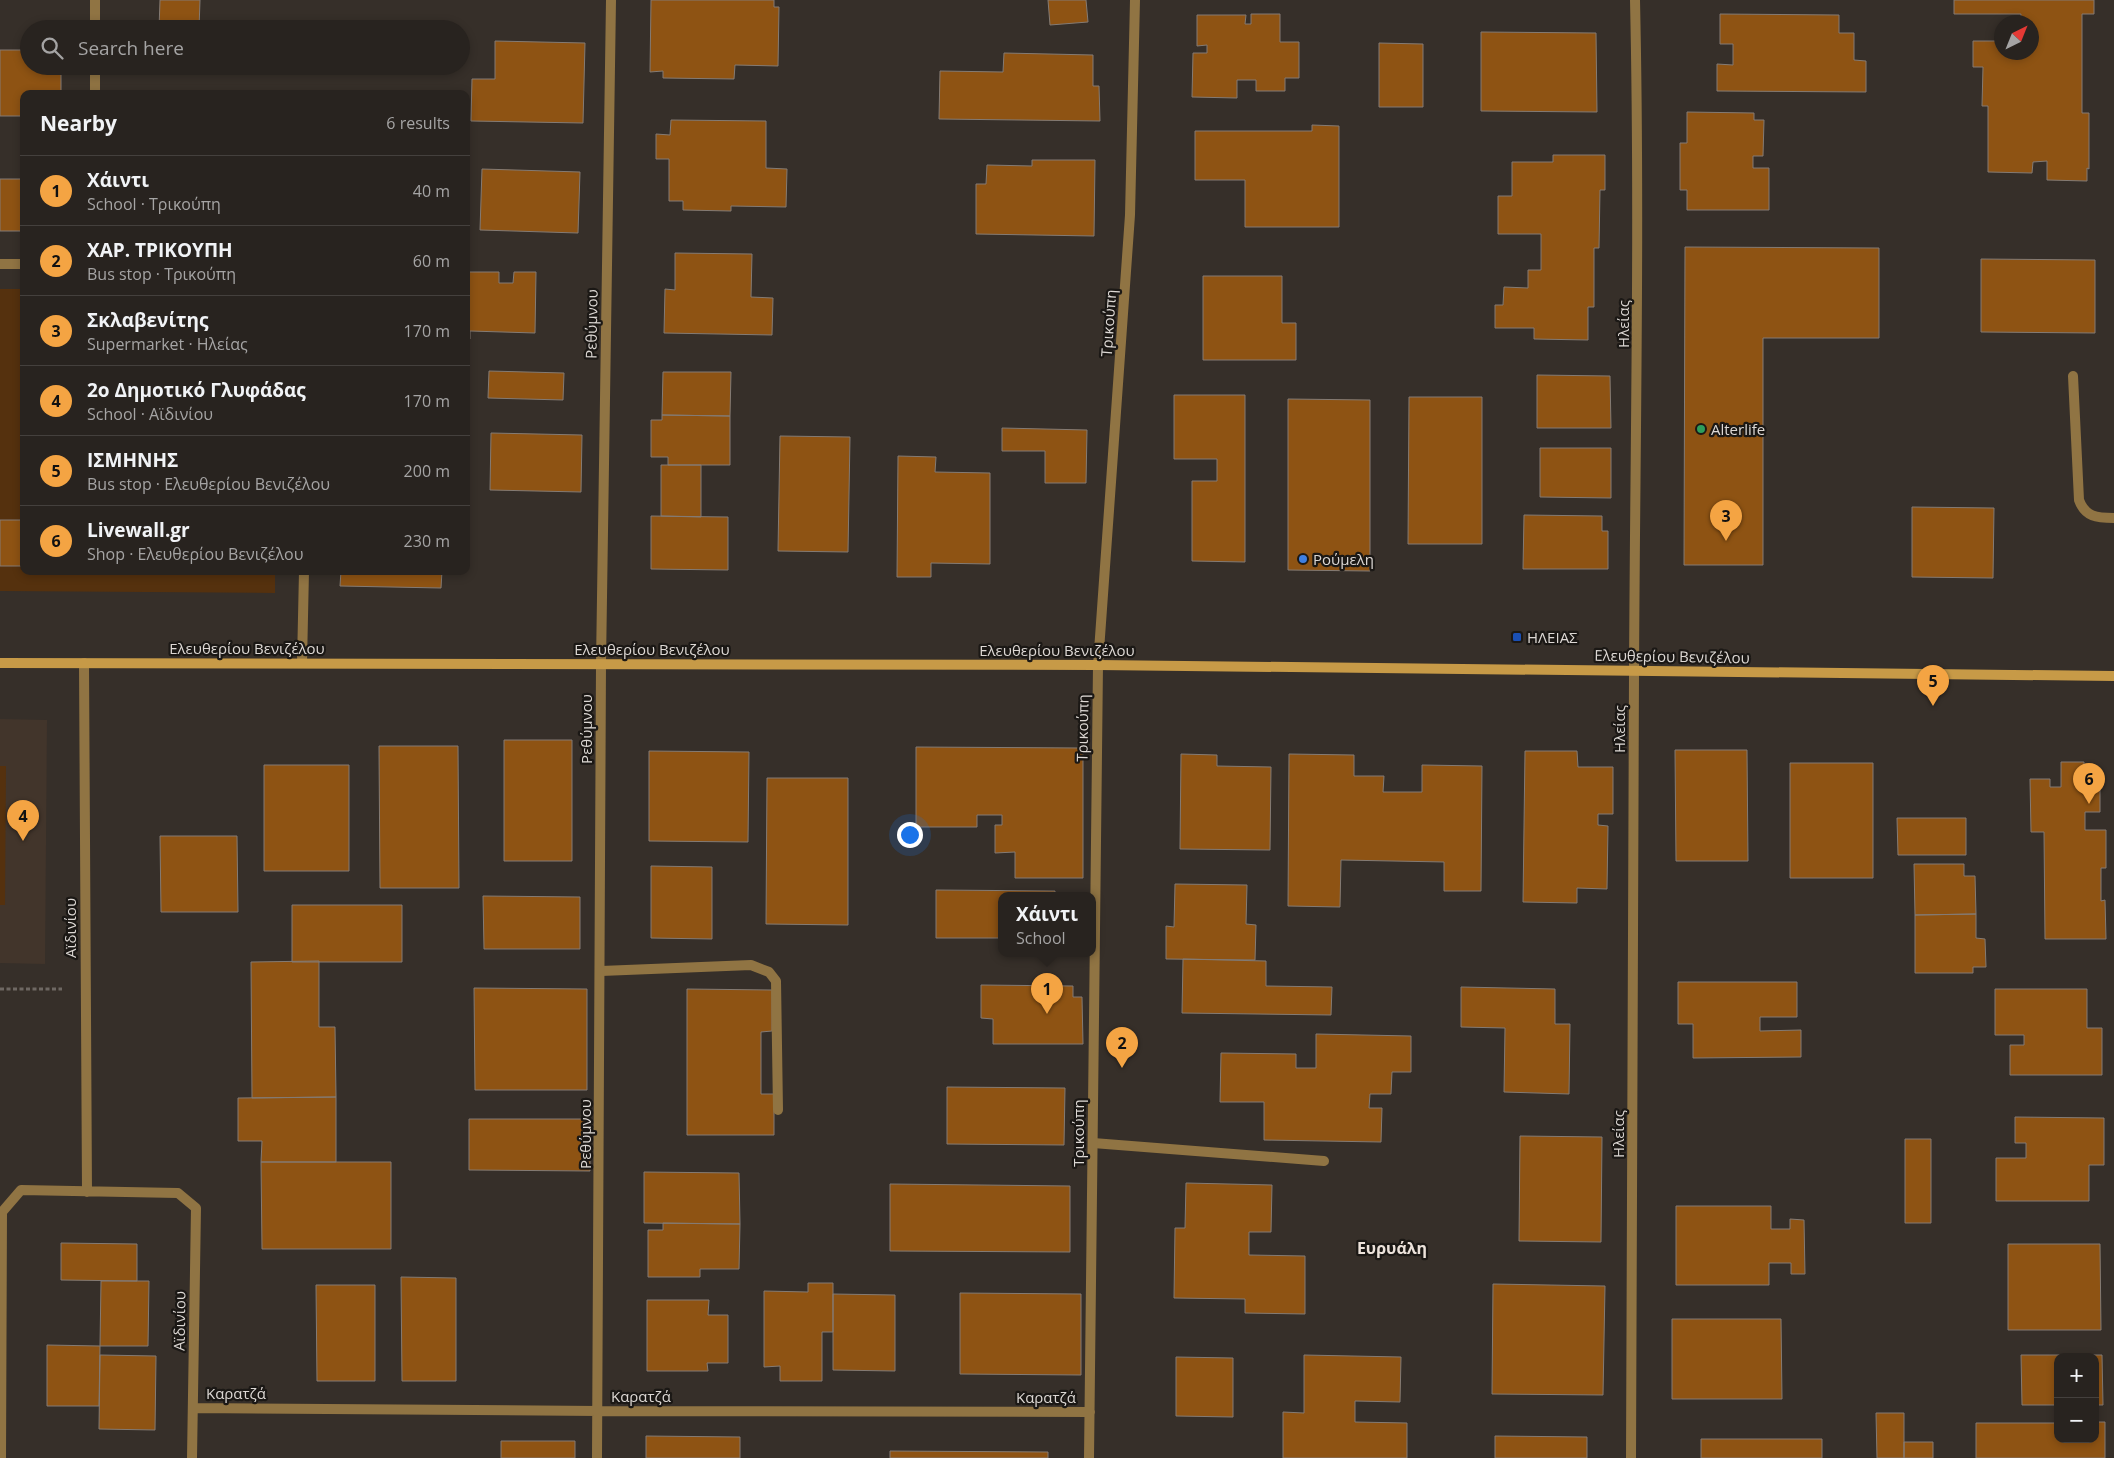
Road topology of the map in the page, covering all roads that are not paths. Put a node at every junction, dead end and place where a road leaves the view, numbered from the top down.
1 (95, 0) edge
2 (611, 0) edge
3 (1135, 0) edge
4 (1635, 0) edge
5 (95, 20) edge
6 (95, 75) edge
7 (95, 90) edge
8 (0, 264) edge
9 (20, 264) edge
10 (2073, 376) dead end
11 (2114, 518) edge
12 (304, 575) edge
13 (0, 663) edge
14 (84, 663) junction
15 (302, 663) junction
16 (600, 664) junction
17 (1098, 664) junction
18 (1634, 671) junction
19 (2114, 676) edge
20 (1096, 892) edge
21 (1095, 957) edge
22 (600, 972) junction
23 (778, 1110) dead end
24 (1093, 1143) junction
25 (1324, 1161) dead end
26 (87, 1192) junction
27 (193, 1408) junction
28 (598, 1411) junction
29 (1090, 1412) junction
30 (1, 1458) edge
31 (192, 1458) edge
32 (598, 1458) edge
33 (1089, 1458) edge
34 (1632, 1458) edge

1 - 5 street
2 - 16 street, Ρεθύμνου
3 - 17 street, Τρικούπη
4 - 18 street, Ηλείας
6 - 7 street
8 - 9 street
10 - 11 street
12 - 15 street
13 - 14 street, Ελευθερίου Βενιζέλου
14 - 15 street, Ελευθερίου Βενιζέλου
14 - 26 street, Αϊδινίου
15 - 16 street, Ελευθερίου Βενιζέλου
16 - 17 street, Ελευθερίου Βενιζέλου
16 - 22 street, Ρεθύμνου
17 - 18 street, Ελευθερίου Βενιζέλου
17 - 20 street, Τρικούπη
18 - 19 street, Ελευθερίου Βενιζέλου
18 - 34 street, Ηλείας
21 - 24 street, Τρικούπη
22 - 23 street
22 - 28 street, Ρεθύμνου
24 - 25 street
24 - 29 street, Τρικούπη
26 - 27 street, Αϊδινίου
26 - 30 street, Αϊδινίου
27 - 28 street, Καρατζά
27 - 31 street, Αϊδινίου
28 - 29 street, Καρατζά
28 - 32 street, Ρεθύμνου
29 - 33 street, Τρικούπη

